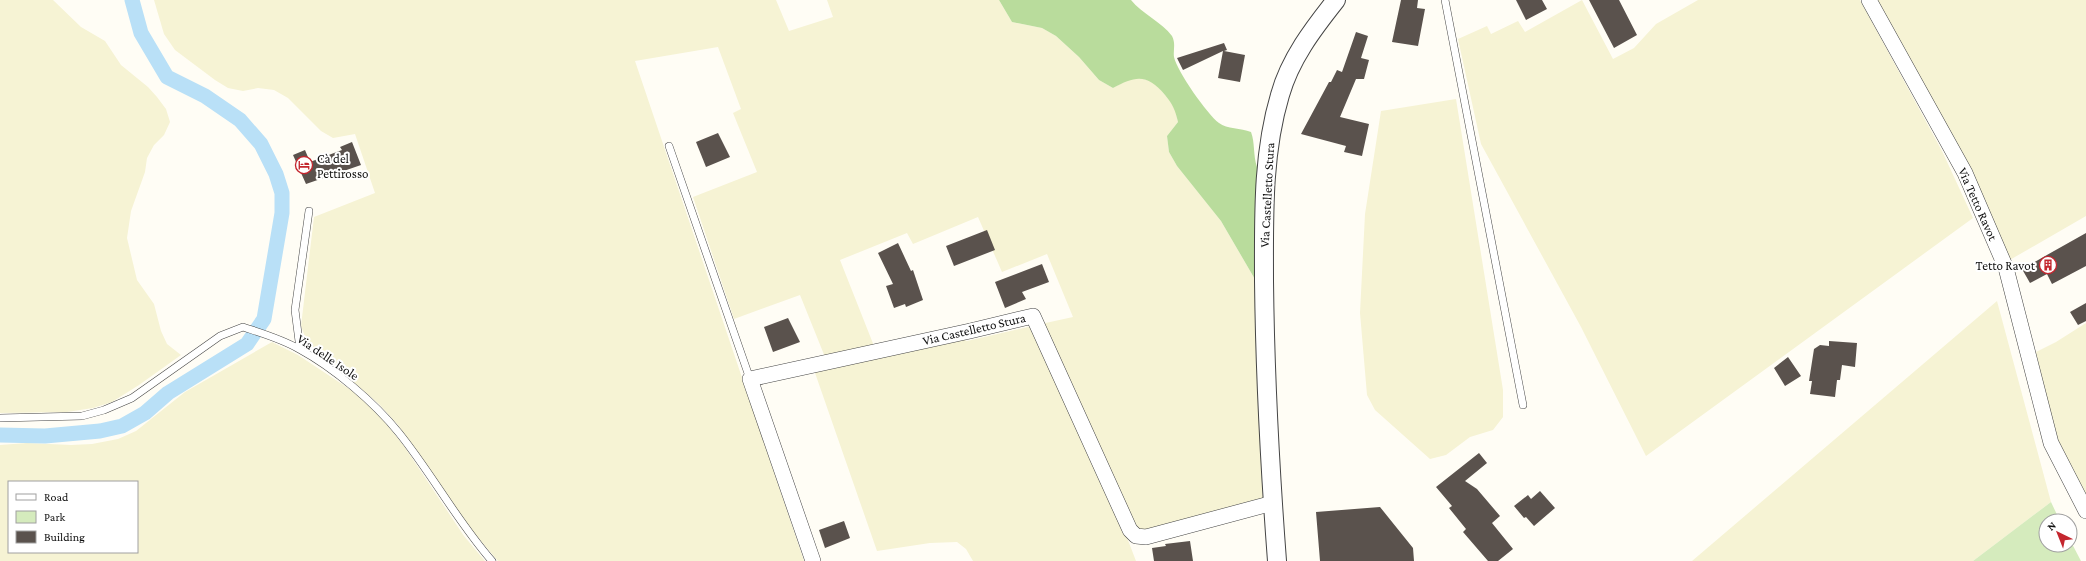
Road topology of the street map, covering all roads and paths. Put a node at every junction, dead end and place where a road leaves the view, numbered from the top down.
1 (1336, 0) edge
2 (1445, 0) edge
3 (1869, 0) edge
4 (669, 146) dead end
5 (309, 211) dead end
6 (300, 349) junction
7 (750, 379) junction
8 (1523, 405) dead end
9 (0, 418) edge
10 (1273, 503) junction
11 (2086, 511) edge
12 (492, 561) edge
13 (813, 561) edge
14 (1277, 561) edge

1 - 10 street, Via Castelletto Stura
2 - 8 lane
3 - 11 street, Via Tetto Ravot
4 - 7 lane
5 - 6 lane
6 - 9 lane, Via delle Isole
6 - 12 lane, Via delle Isole
7 - 10 street, Via Castelletto Stura
7 - 13 street
10 - 14 street, Via Castelletto Stura

